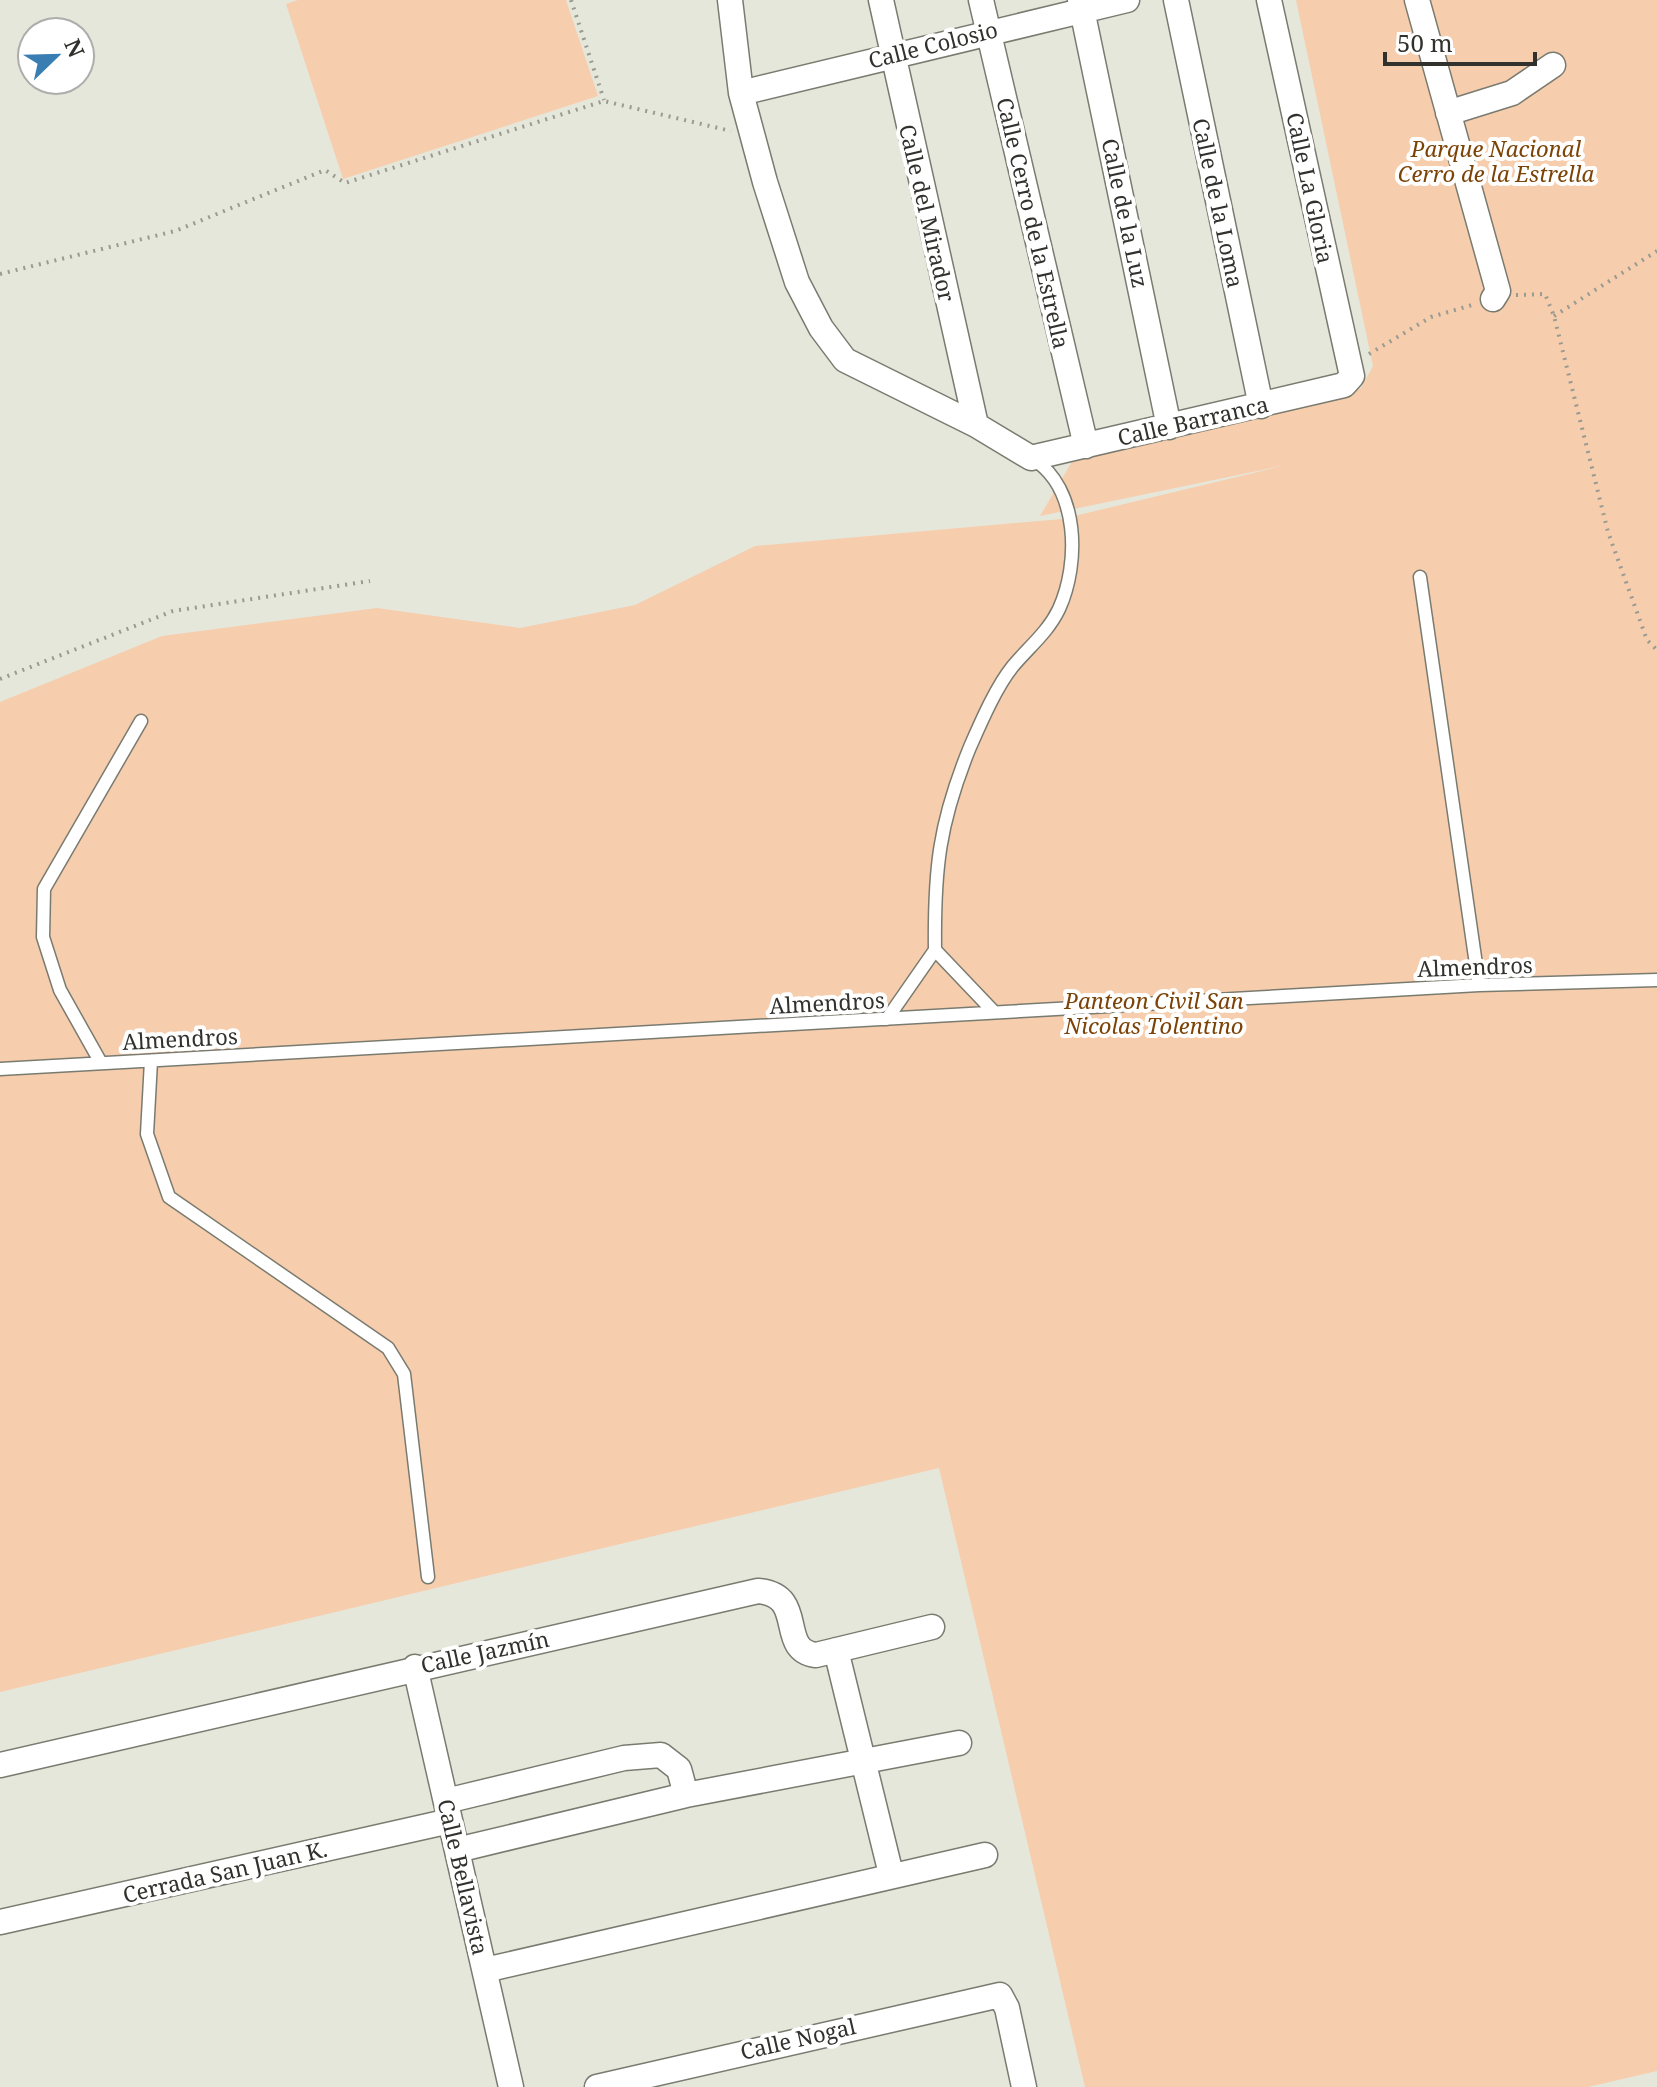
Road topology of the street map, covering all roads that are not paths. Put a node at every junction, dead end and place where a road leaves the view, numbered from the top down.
1 (730, 0) edge
2 (881, 0) edge
3 (981, 0) edge
4 (1127, 0) edge
5 (1176, 0) edge
6 (1269, 0) edge
7 (1417, 0) edge
8 (1081, 5) edge
9 (987, 32) junction
10 (892, 55) junction
11 (1553, 65) dead end
12 (741, 93) junction
13 (1448, 113) junction
14 (1493, 299) road end
15 (1351, 374) joint
16 (1261, 406) junction
17 (976, 425) junction
18 (1169, 427) junction
19 (1086, 446) junction
20 (1031, 458) junction
21 (1420, 577) dead end
22 (141, 721) dead end
23 (935, 950) junction
24 (1657, 980) edge
25 (1479, 985) junction
26 (994, 1012) junction
27 (887, 1019) junction
28 (151, 1061) junction
29 (101, 1063) junction
30 (0, 1069) edge
31 (428, 1577) dead end
32 (932, 1627) dead end
33 (836, 1650) junction
34 (415, 1667) junction
35 (959, 1743) dead end
36 (863, 1761) junction
37 (0, 1765) edge
38 (686, 1795) junction
39 (448, 1811) junction
40 (457, 1850) junction
41 (985, 1855) dead end
42 (891, 1874) junction
43 (0, 1922) edge
44 (485, 1970) junction
45 (511, 2087) edge
46 (597, 2087) edge
47 (1024, 2087) edge

1 - 12 street
2 - 10 street, Calle del Mirador
3 - 9 street, Calle Cerro de la Estrella
4 - 8 street, Calle Colosio
5 - 16 street, Calle de la Loma
6 - 15 street, Calle La Gloria
7 - 13 street
8 - 9 street, Calle Colosio
8 - 18 street, Calle de la Luz
9 - 10 street, Calle Colosio
9 - 19 street, Calle Cerro de la Estrella
10 - 12 street, Calle Colosio
10 - 17 street, Calle del Mirador
11 - 13 street
12 - 17 street
13 - 14 street
15 - 16 street, Calle Barranca
16 - 18 street, Calle Barranca
17 - 20 street
18 - 19 street, Calle Barranca
19 - 20 street, Calle Barranca
20 - 23 lane
21 - 25 lane
22 - 29 lane
23 - 26 lane
23 - 27 lane
24 - 25 lane, Almendros
25 - 26 lane, Almendros
26 - 27 lane, Almendros
27 - 28 lane, Almendros
28 - 29 lane, Almendros
28 - 31 lane
29 - 30 lane, Almendros
32 - 33 street, Calle Jazmín
33 - 34 street, Calle Jazmín
33 - 36 street
34 - 37 street, Calle Jazmín
34 - 39 street, Calle Bellavista
35 - 36 street
36 - 38 street
36 - 42 street
38 - 39 street, Cerrada San Juan K.
38 - 40 street
39 - 40 street, Calle Bellavista
39 - 43 street, Cerrada San Juan K.
40 - 44 street, Calle Bellavista
41 - 42 street
42 - 44 street
44 - 45 street, Calle Bellavista
46 - 47 street, Calle Nogal

